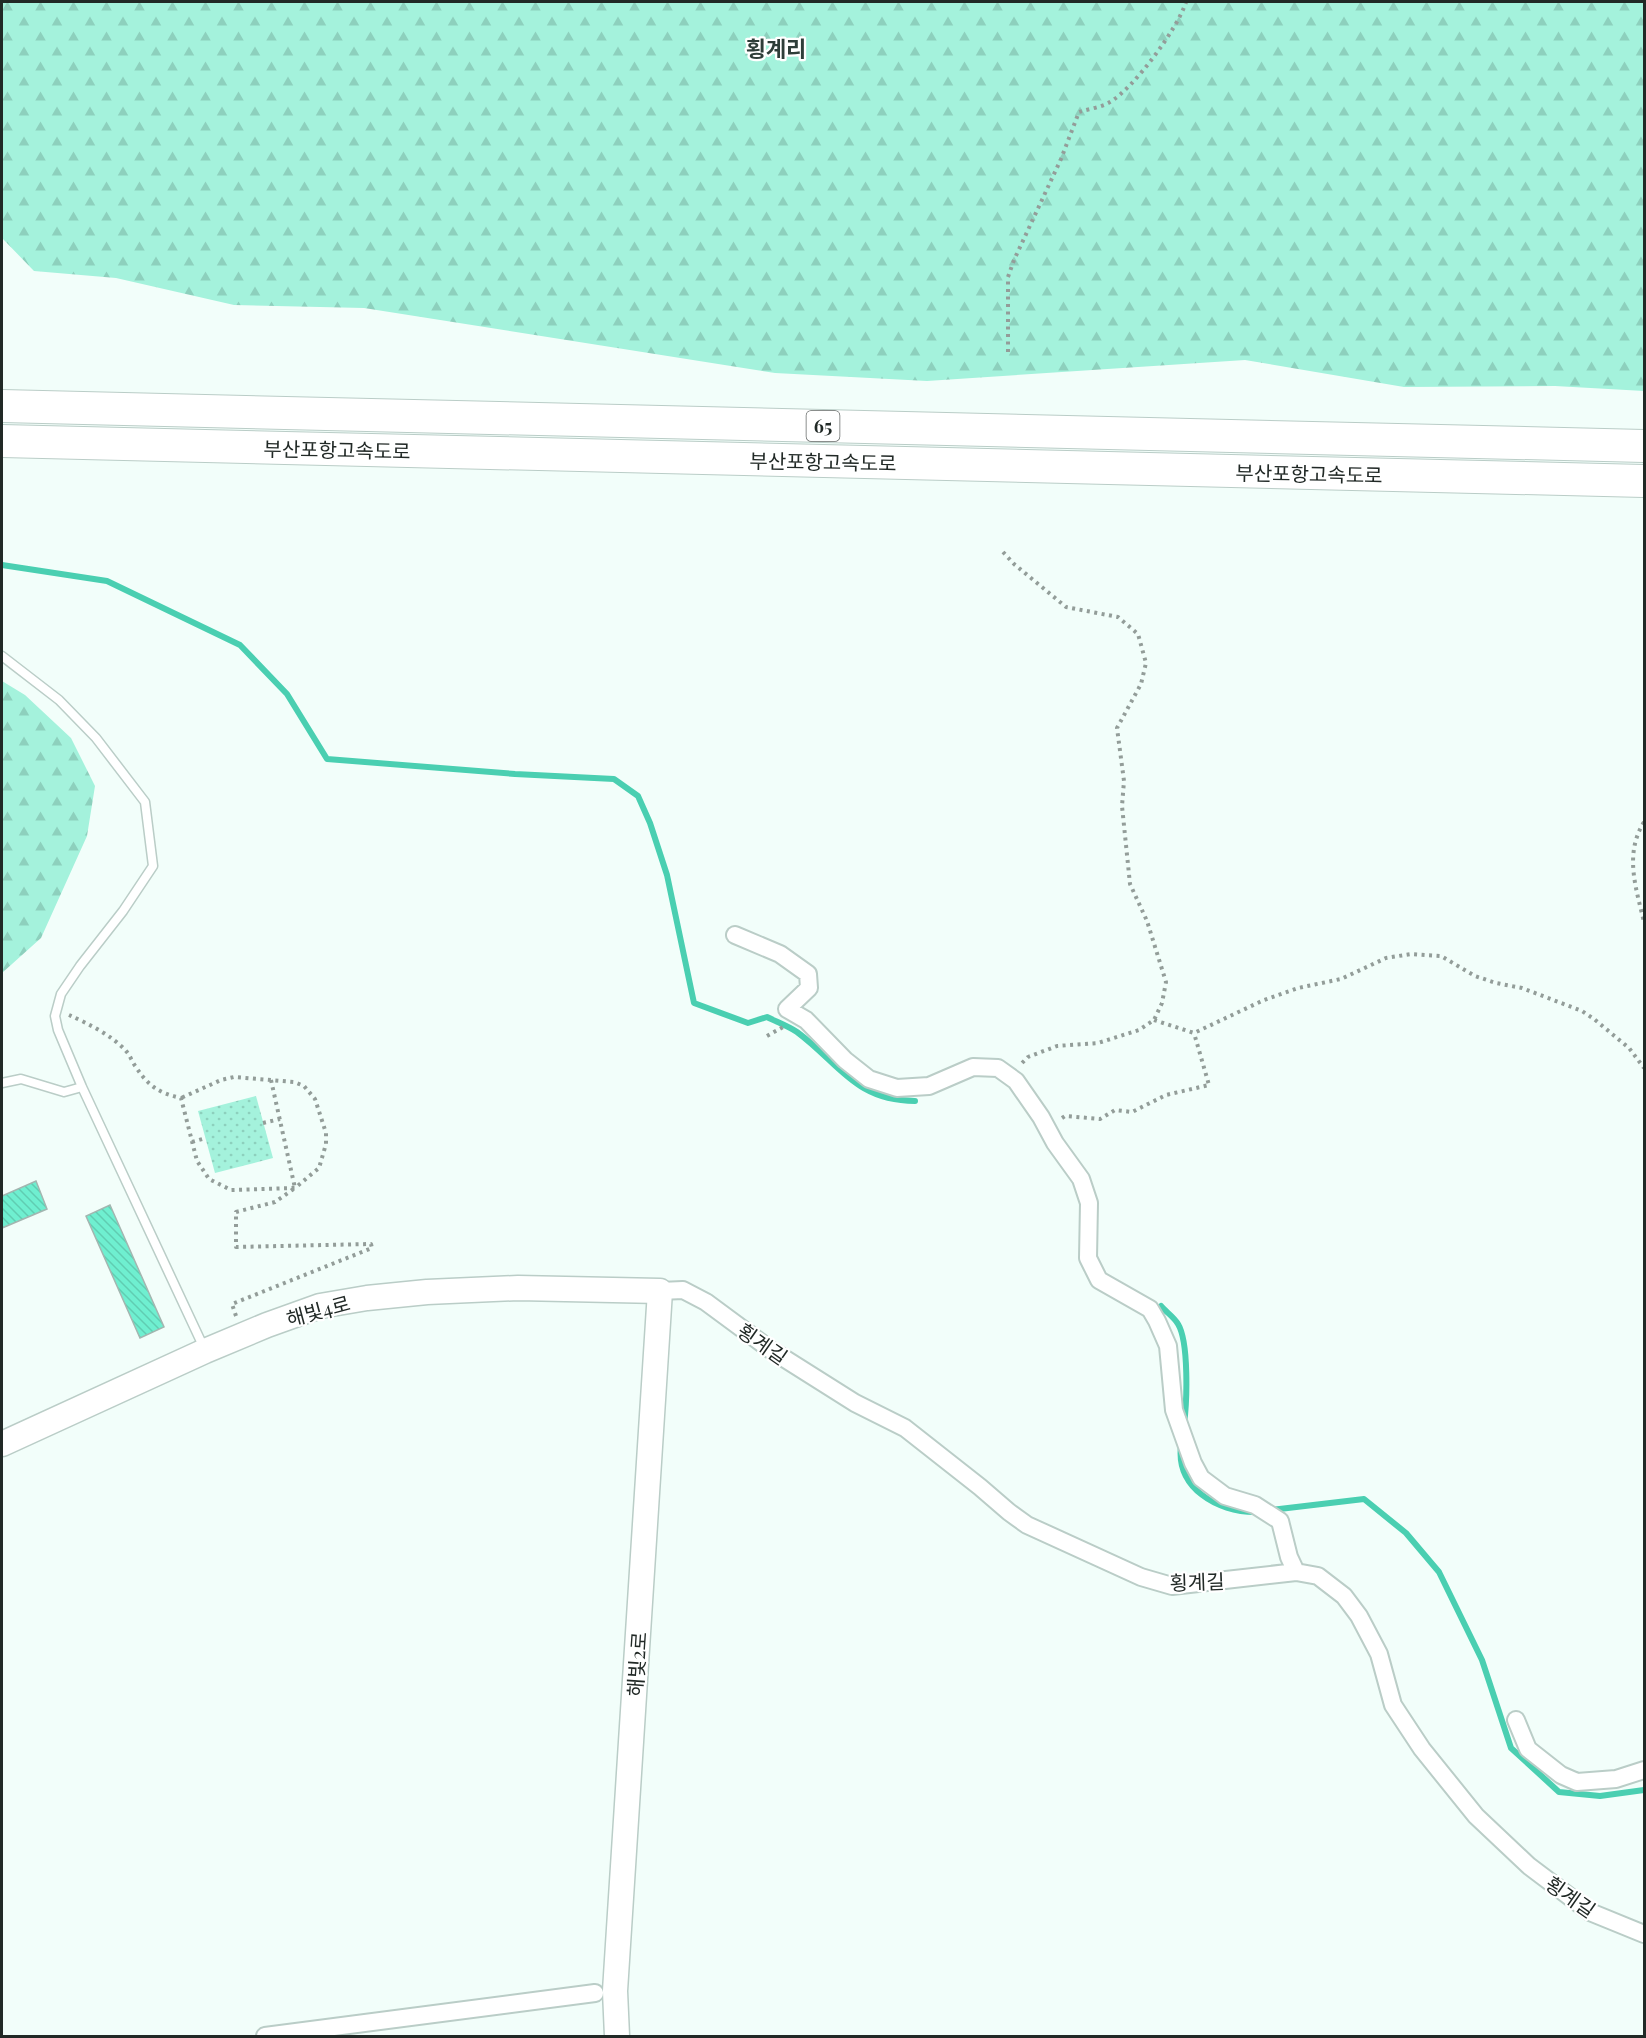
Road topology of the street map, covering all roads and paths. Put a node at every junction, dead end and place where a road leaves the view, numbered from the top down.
1 (1186, 2) edge
2 (1008, 352) dead end
3 (2, 406) edge
4 (1644, 435) edge
5 (2, 441) edge
6 (1528, 443) junction
7 (1644, 446) edge
8 (1513, 478) junction
9 (1644, 481) edge
10 (1644, 495) edge
11 (1003, 552) dead end
12 (2, 656) edge
13 (1644, 822) edge
14 (1644, 922) edge
15 (735, 935) dead end
16 (57, 1011) junction
17 (1155, 1020) junction
18 (780, 1031) dead end
19 (1194, 1033) junction
20 (767, 1036) dead end
21 (1644, 1068) edge
22 (1009, 1076) junction
23 (271, 1080) junction
24 (2, 1083) edge
25 (82, 1087) junction
26 (181, 1098) junction
27 (280, 1119) junction
28 (263, 1123) dead end
29 (1047, 1128) junction
30 (206, 1138) dead end
31 (192, 1142) junction
32 (295, 1188) junction
33 (660, 1291) junction
34 (244, 1335) junction
35 (205, 1351) junction
36 (2, 1444) edge
37 (1296, 1572) junction
38 (1516, 1720) dead end
39 (1644, 1770) edge
40 (1644, 1934) edge
41 (595, 1993) dead end
42 (265, 2037) edge
43 (617, 2037) edge

1 - 2 path
3 - 6 highway, 부산포항고속도로 / 65
4 - 6 highway
5 - 8 highway, 부산포항고속도로 / 65
6 - 7 highway, 부산포항고속도로 / 65
8 - 9 highway, 부산포항고속도로 / 65
8 - 10 highway
11 - 17 path
12 - 16 lane
13 - 14 path
15 - 22 street
16 - 25 lane
16 - 26 path
17 - 19 path
17 - 22 path
18 - 20 path
19 - 21 path
19 - 29 path
22 - 29 street
23 - 26 path
23 - 27 path
23 - 32 path
24 - 25 lane
25 - 35 lane
26 - 31 path
27 - 28 path
27 - 32 path
29 - 37 street
30 - 31 path
31 - 32 path
32 - 34 path
33 - 34 street, 해빛4로
33 - 37 street, 횡계길
33 - 43 street, 해빛2로
34 - 35 street, 해빛4로
35 - 36 street, 해빛4로
37 - 40 street, 횡계길
38 - 39 street
41 - 42 street

